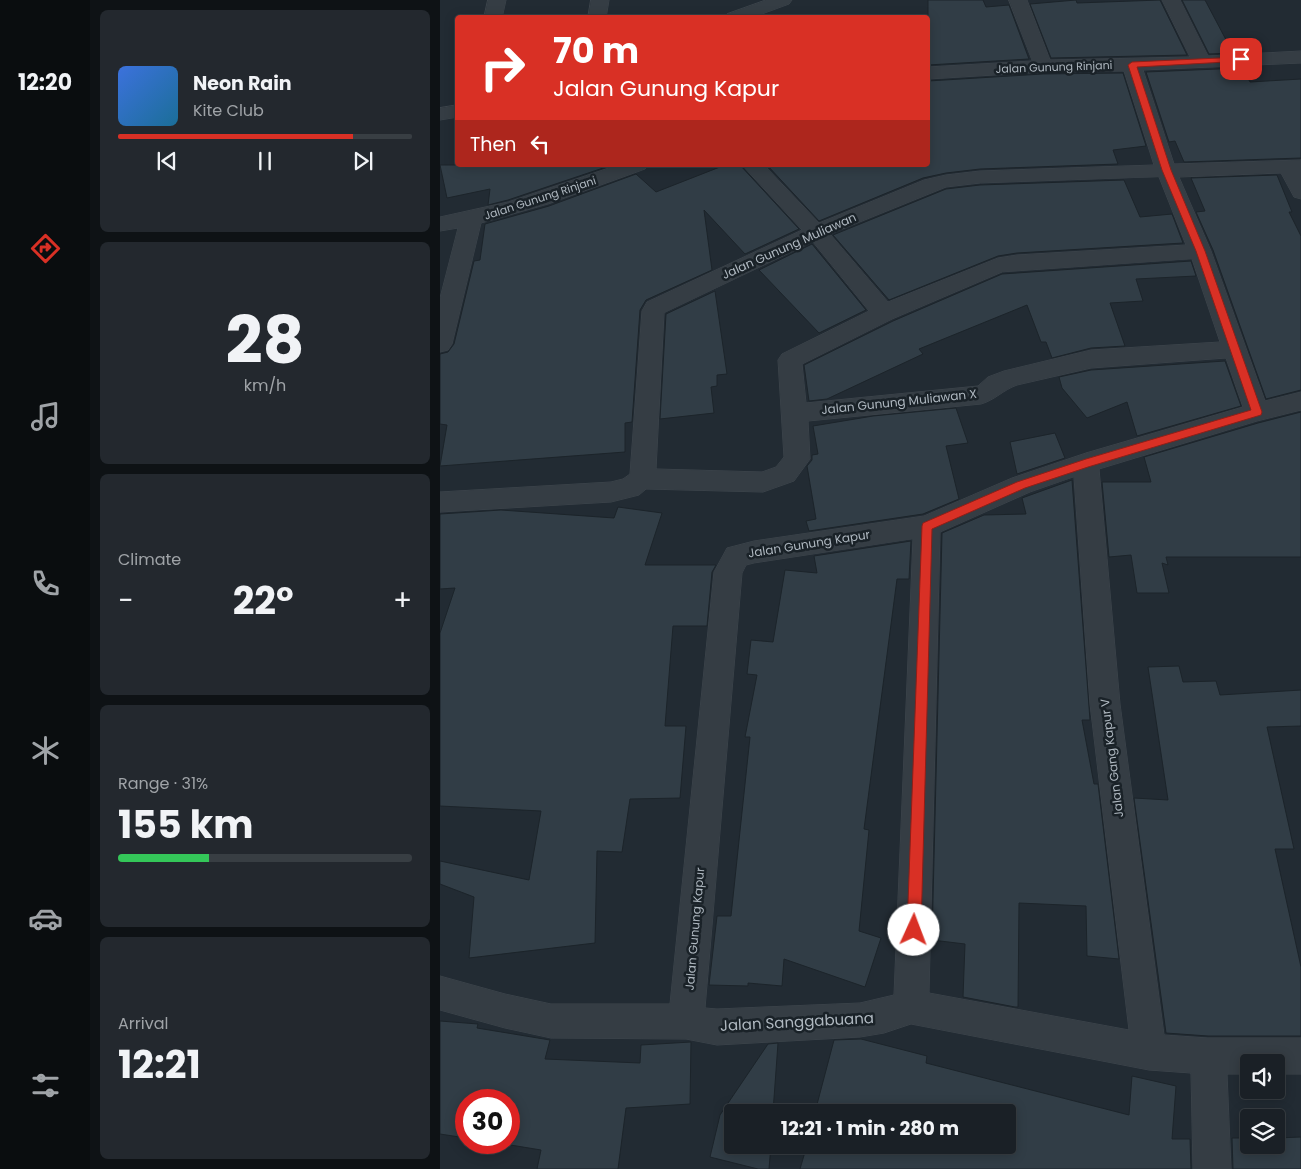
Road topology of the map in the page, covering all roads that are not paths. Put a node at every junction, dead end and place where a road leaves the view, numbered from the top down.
1 (497, 0) edge
2 (600, 0) edge
3 (783, 0) edge
4 (1018, 0) edge
5 (1171, 0) edge
6 (494, 15) edge
7 (598, 15) edge
8 (741, 15) edge
9 (1301, 57) edge
10 (1202, 61) junction
11 (1132, 65) junction
12 (1043, 66) junction
13 (930, 73) edge
14 (455, 111) edge
15 (440, 114) edge
16 (1294, 166) edge
17 (632, 167) edge
18 (754, 167) edge
19 (1166, 170) junction
20 (1301, 192) edge
21 (471, 219) junction
22 (440, 224) edge
23 (816, 232) junction
24 (1200, 251) junction
25 (884, 313) junction
26 (440, 344) edge
27 (1236, 349) junction
28 (1301, 401) edge
29 (1257, 412) junction
30 (796, 413) junction
31 (1086, 463) junction
32 (641, 479) junction
33 (440, 502) edge
34 (927, 526) junction
35 (440, 993) edge
36 (911, 1007) junction
37 (686, 1022) junction
38 (1149, 1052) junction
39 (1208, 1056) junction
40 (1301, 1056) edge
41 (1212, 1169) edge

1 - 6 street
2 - 7 street
3 - 8 street
4 - 12 street
5 - 10 street
9 - 10 street, Jalan Gunung Rinjani
10 - 11 street, Jalan Gunung Rinjani
11 - 12 street, Jalan Gunung Rinjani
11 - 19 street
12 - 13 street, Jalan Gunung Rinjani
14 - 15 street
16 - 19 street, Jalan Gunung Muliawan
16 - 20 street
17 - 21 street, Jalan Gunung Rinjani
18 - 23 street
19 - 23 street, Jalan Gunung Muliawan
19 - 24 street
21 - 22 street, Jalan Gunung Rinjani
21 - 26 street
23 - 25 street
23 - 32 street, Jalan Gunung Muliawan
24 - 25 street
24 - 27 street
25 - 30 street
27 - 29 street
27 - 30 street, Jalan Gunung Muliawan X
28 - 29 street, Jalan Gunung Kapur
29 - 31 street, Jalan Gunung Kapur
30 - 32 street
31 - 34 street, Jalan Gunung Kapur
31 - 38 street, Jalan Gang Kapur V
32 - 33 street
34 - 36 street
34 - 37 street, Jalan Gunung Kapur
35 - 37 street, Jalan Sanggabuana
36 - 37 street, Jalan Sanggabuana
36 - 38 street, Jalan Sanggabuana
38 - 39 street, Jalan Sanggabuana
39 - 40 street, Jalan Sanggabuana
39 - 41 street

